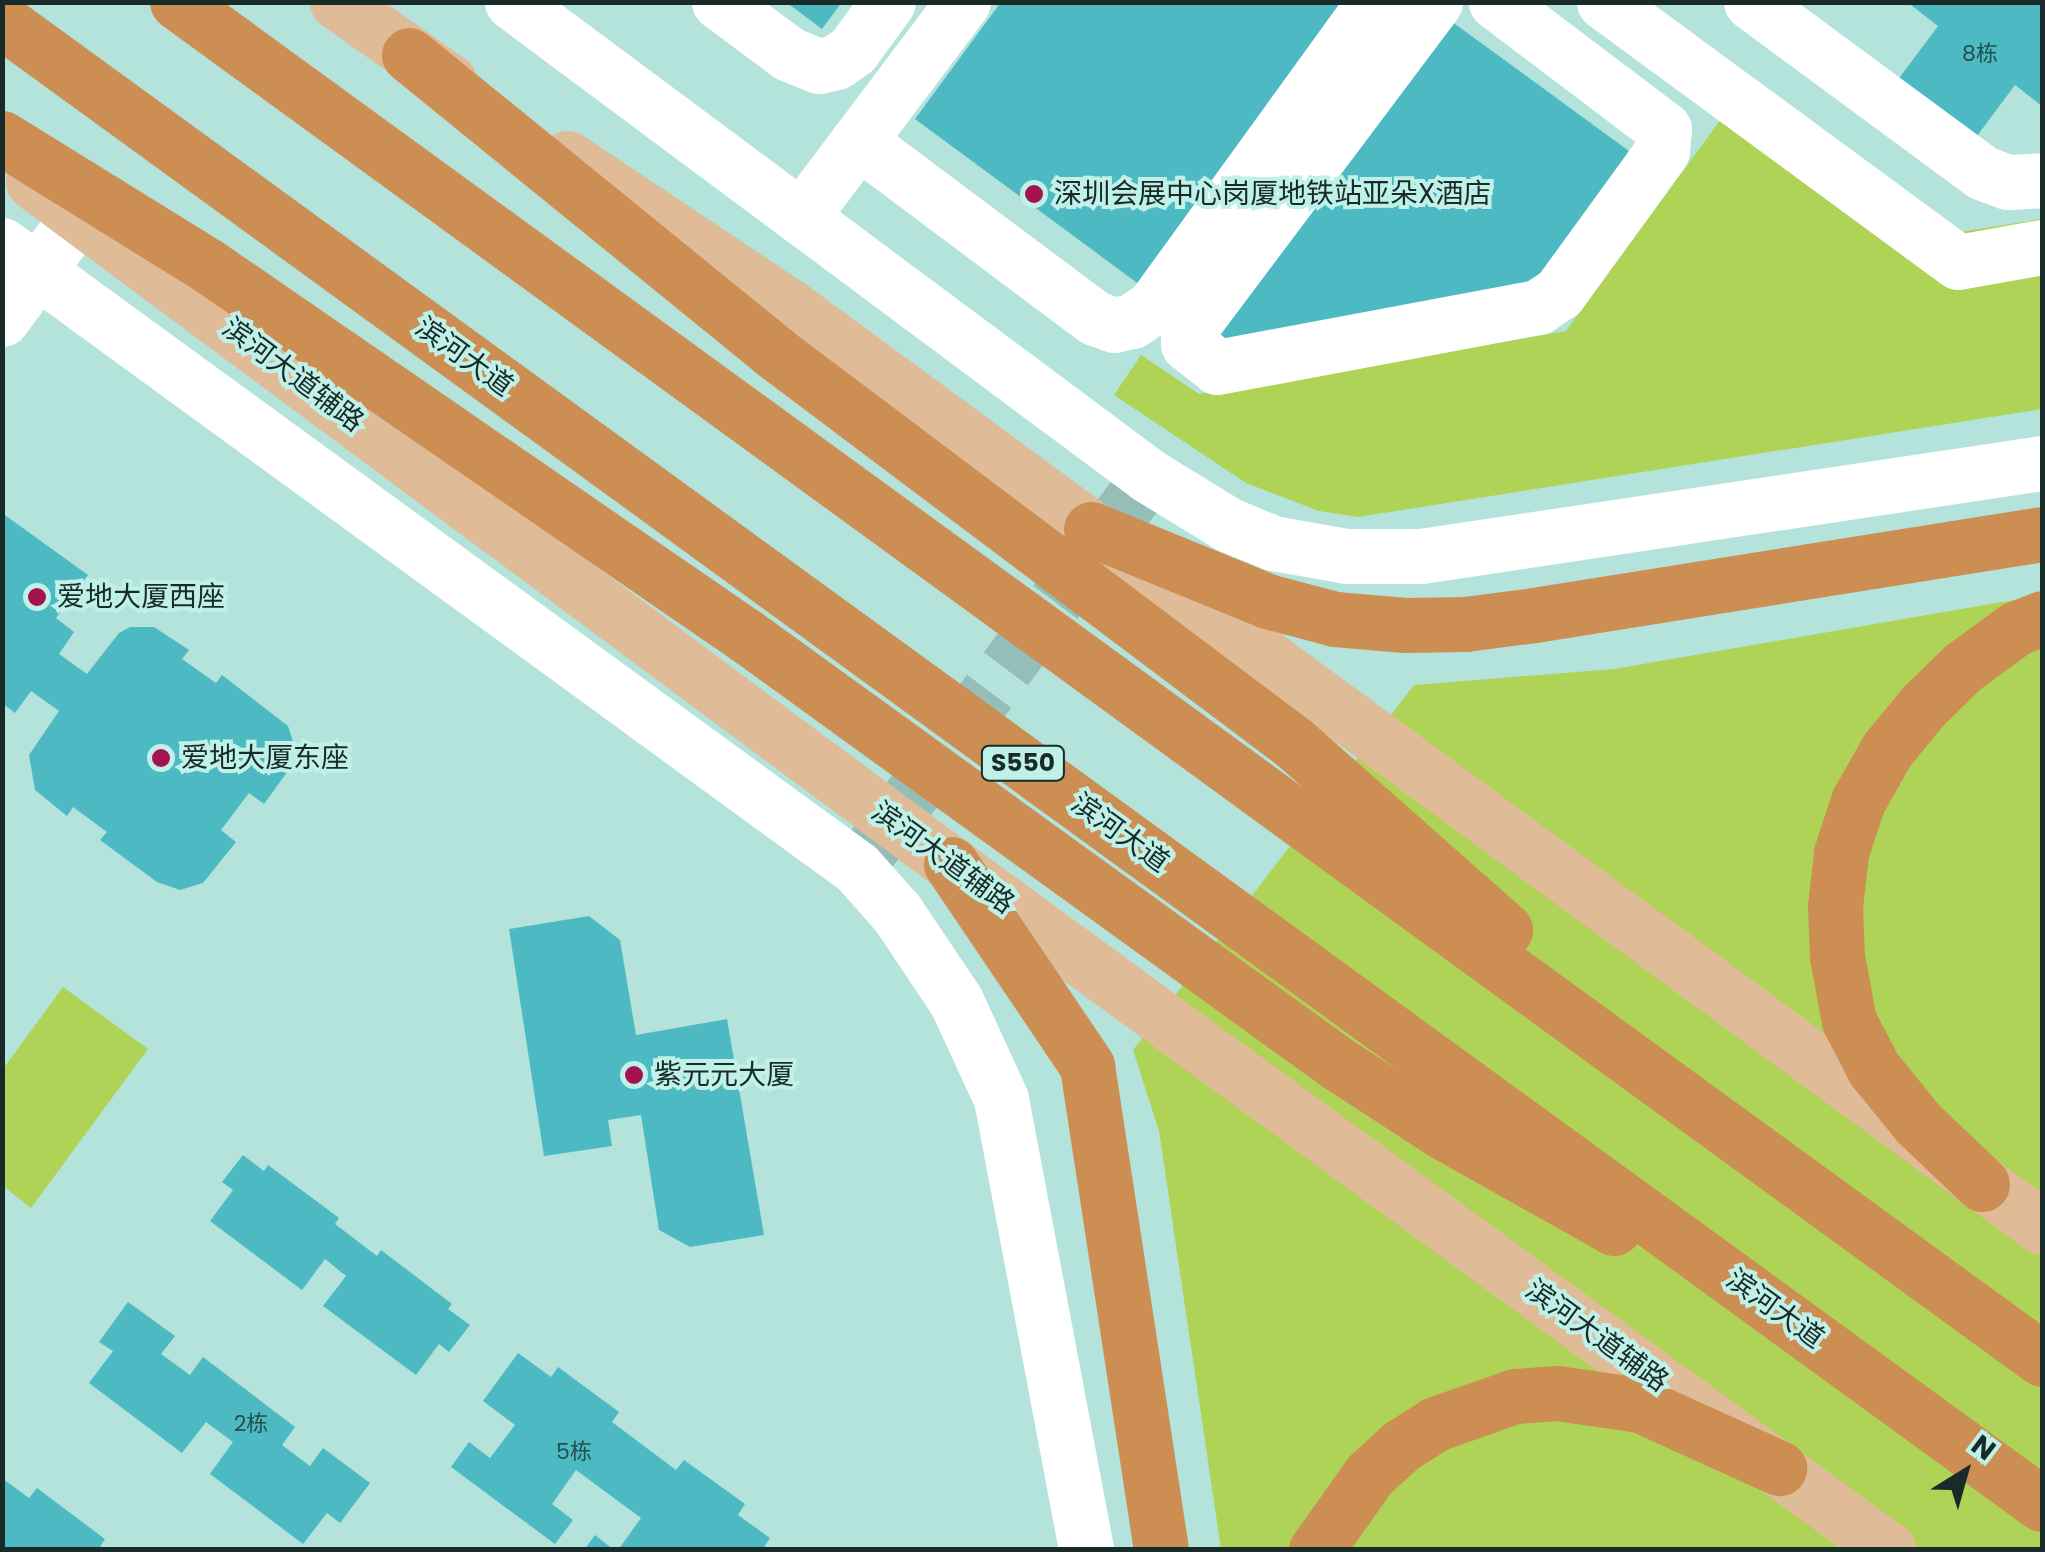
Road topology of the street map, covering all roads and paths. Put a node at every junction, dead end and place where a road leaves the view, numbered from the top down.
1 (177, 2) edge
2 (337, 2) edge
3 (512, 2) edge
4 (720, 2) edge
5 (888, 2) edge
6 (963, 2) edge
7 (1374, 2) edge
8 (1434, 2) edge
9 (1496, 2) edge
10 (1604, 2) edge
11 (1751, 2) edge
12 (2, 21) edge
13 (409, 55) junction
14 (2, 138) edge
15 (858, 141) junction
16 (2, 159) edge
17 (2040, 196) edge
18 (78, 216) junction
19 (801, 217) junction
20 (2042, 247) edge
21 (20, 258) edge
22 (2, 319) edge
23 (2042, 463) edge
24 (1091, 529) junction
25 (2042, 534) edge
26 (2042, 618) edge
27 (951, 864) junction
28 (1760, 1152) junction
29 (1982, 1184) junction
30 (2042, 1227) edge
31 (1794, 1323) junction
32 (2042, 1359) edge
33 (1779, 1468) junction
34 (2042, 1504) edge
35 (1086, 1550) edge
36 (1161, 1550) edge
37 (1316, 1550) edge
38 (1889, 1550) edge

1 - 28 highway
2 - 13 main road
3 - 19 street
4 - 5 street
6 - 15 street
7 - 15 street
8 - 9 street
10 - 20 street
11 - 17 street
12 - 31 highway, 滨河大道 / S550
13 - 24 main road
13 - 28 highway
14 - 31 highway
15 - 19 street
16 - 18 main road, 滨河大道辅路
18 - 21 street
18 - 27 main road, 滨河大道辅路
19 - 23 street
21 - 22 street
21 - 35 street
24 - 25 highway
24 - 29 main road
26 - 29 highway
27 - 33 main road, 滨河大道辅路
27 - 36 highway
28 - 32 highway
29 - 30 main road
31 - 34 highway, 滨河大道 / S550
33 - 37 highway
33 - 38 main road, 滨河大道辅路

